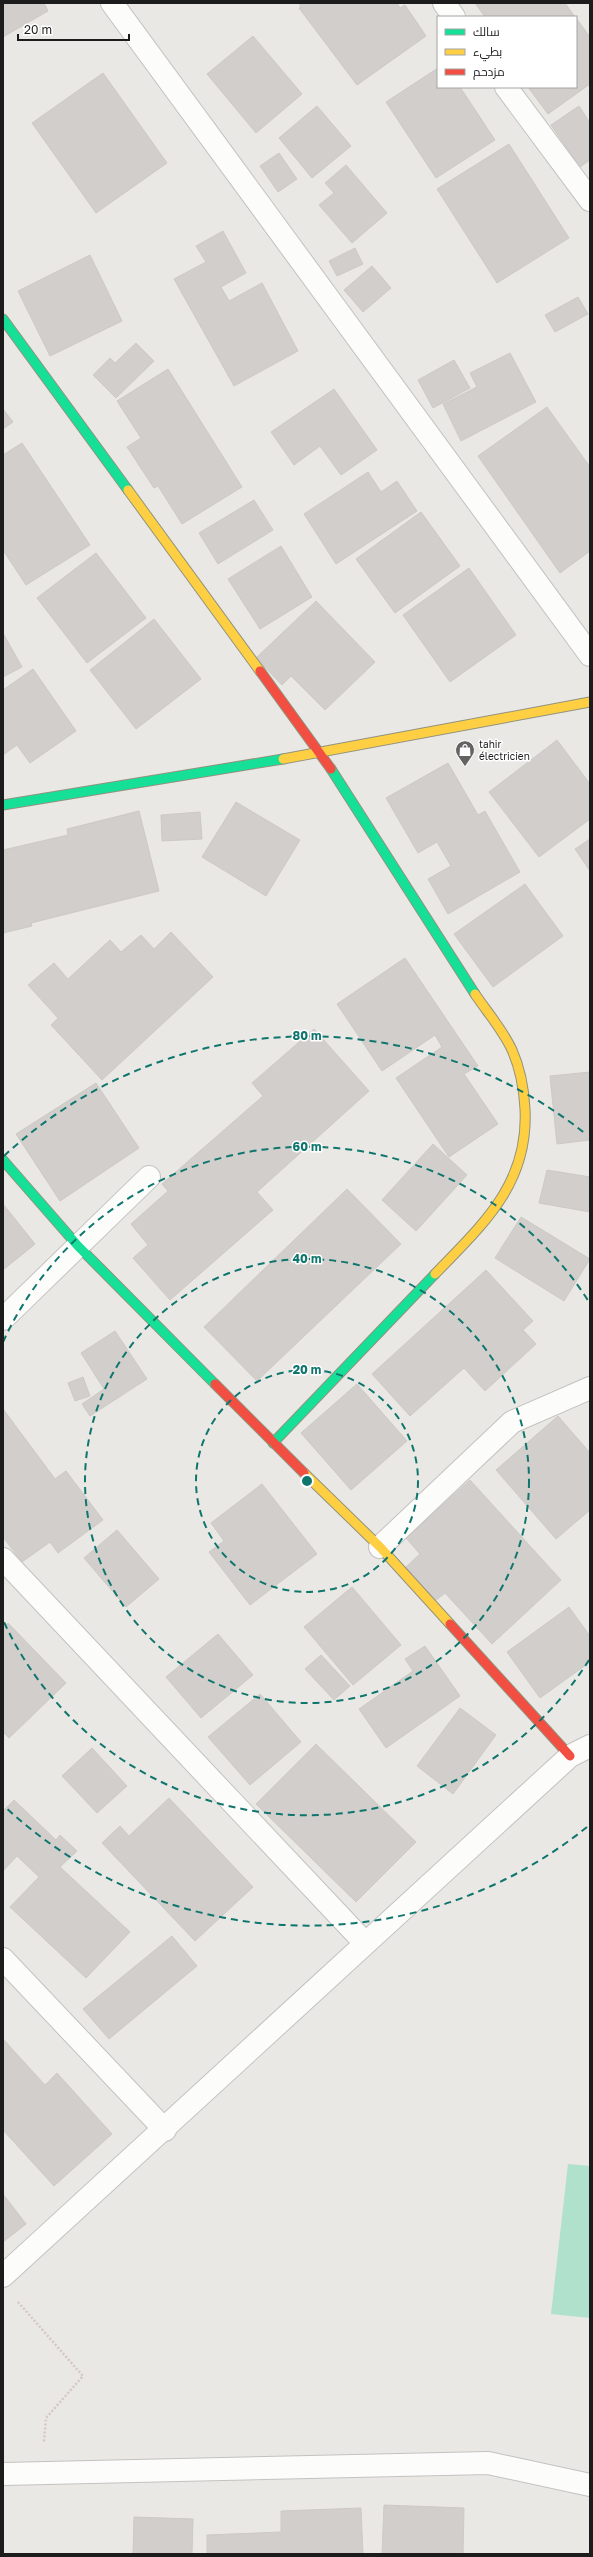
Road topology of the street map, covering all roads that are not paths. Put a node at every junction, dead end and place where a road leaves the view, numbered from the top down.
1 (112, 3) edge
2 (444, 3) edge
3 (453, 16) edge
4 (507, 88) edge
5 (590, 200) edge
6 (3, 320) edge
7 (590, 655) edge
8 (590, 702) edge
9 (320, 752) junction
10 (3, 805) edge
11 (3, 1160) edge
12 (149, 1177) dead end
13 (78, 1246) junction
14 (3, 1319) edge
15 (590, 1388) edge
16 (273, 1443) junction
17 (380, 1547) junction
18 (3, 1559) edge
19 (590, 1746) edge
20 (570, 1756) junction
21 (365, 1943) junction
22 (3, 1959) edge
23 (165, 2130) junction
24 (3, 2276) edge
25 (3, 2474) edge
26 (590, 2485) edge

1 - 7 street
2 - 3 street
4 - 5 street
6 - 9 street
8 - 9 street
9 - 10 street
9 - 16 street
11 - 13 street
12 - 13 street
13 - 14 street
13 - 16 street
15 - 17 street
16 - 17 street
17 - 20 street
18 - 21 street
19 - 20 street
20 - 21 street
21 - 23 street
22 - 23 street
23 - 24 street
25 - 26 street

